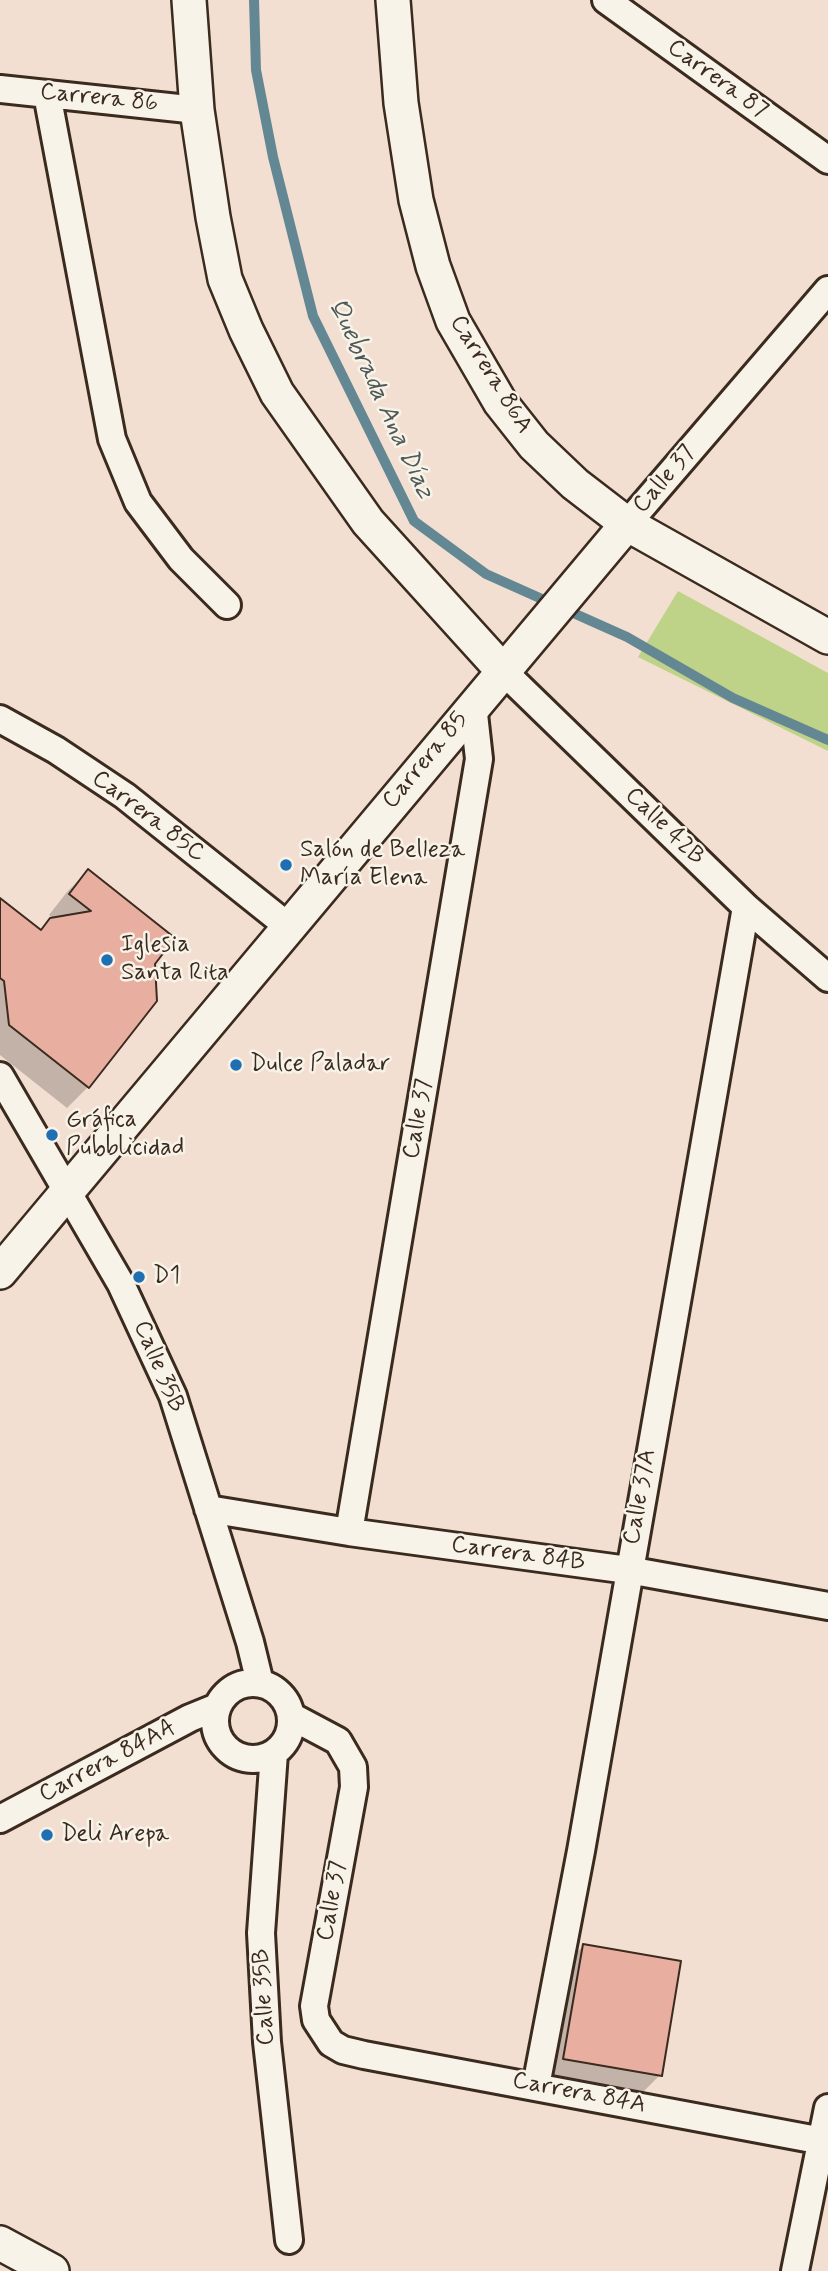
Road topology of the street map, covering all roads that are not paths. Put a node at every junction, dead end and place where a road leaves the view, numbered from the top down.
1 (189, 0) edge
2 (393, 0) edge
3 (606, 0) edge
4 (0, 89) edge
5 (47, 94) junction
6 (197, 110) junction
7 (828, 160) edge
8 (828, 290) edge
9 (627, 524) junction
10 (227, 605) dead end
11 (828, 637) edge
12 (513, 659) junction
13 (473, 705) junction
14 (0, 719) edge
15 (746, 907) junction
16 (289, 927) junction
17 (828, 978) edge
18 (0, 1076) edge
19 (67, 1191) junction
20 (0, 1272) edge
21 (208, 1508) junction
22 (349, 1532) junction
23 (628, 1570) junction
24 (828, 1606) edge
25 (260, 1683) junction
26 (217, 1707) junction
27 (291, 1716) junction
28 (274, 1753) junction
29 (0, 1819) edge
30 (331, 2043) joint
31 (536, 2086) junction
32 (828, 2108) edge
33 (825, 2142) edge
34 (289, 2239) dead end
35 (0, 2242) edge
36 (52, 2271) edge
37 (794, 2271) edge

1 - 6 street
2 - 9 street, Carrera 86A
3 - 7 street, Carrera 87
4 - 5 street, Carrera 86
5 - 6 street, Carrera 86
5 - 10 street
6 - 12 street
8 - 9 street, Calle 37
9 - 11 street, Carrera 86A
9 - 12 street, Calle 37
12 - 13 street, Carrera 85
12 - 15 street, Calle 42B
13 - 16 street, Carrera 85
13 - 22 street, Calle 37
14 - 16 street, Carrera 85C
15 - 17 street, Calle 42B
15 - 23 street, Calle 37A
16 - 19 street, Carrera 85
18 - 19 street, Calle 35B
19 - 20 street, Carrera 85
19 - 21 street, Calle 35B
21 - 22 street, Carrera 84B
21 - 25 street, Calle 35B
22 - 23 street, Carrera 84B
23 - 24 street, Carrera 84B
23 - 31 street, Calle 37A
25 - 26 street
25 - 27 street
26 - 28 street
26 - 29 street, Carrera 84AA
27 - 28 street
27 - 30 street, Calle 37
28 - 34 street, Calle 35B
30 - 31 street, Carrera 84A
31 - 33 street, Carrera 84A
32 - 33 street
33 - 37 street
35 - 36 street

